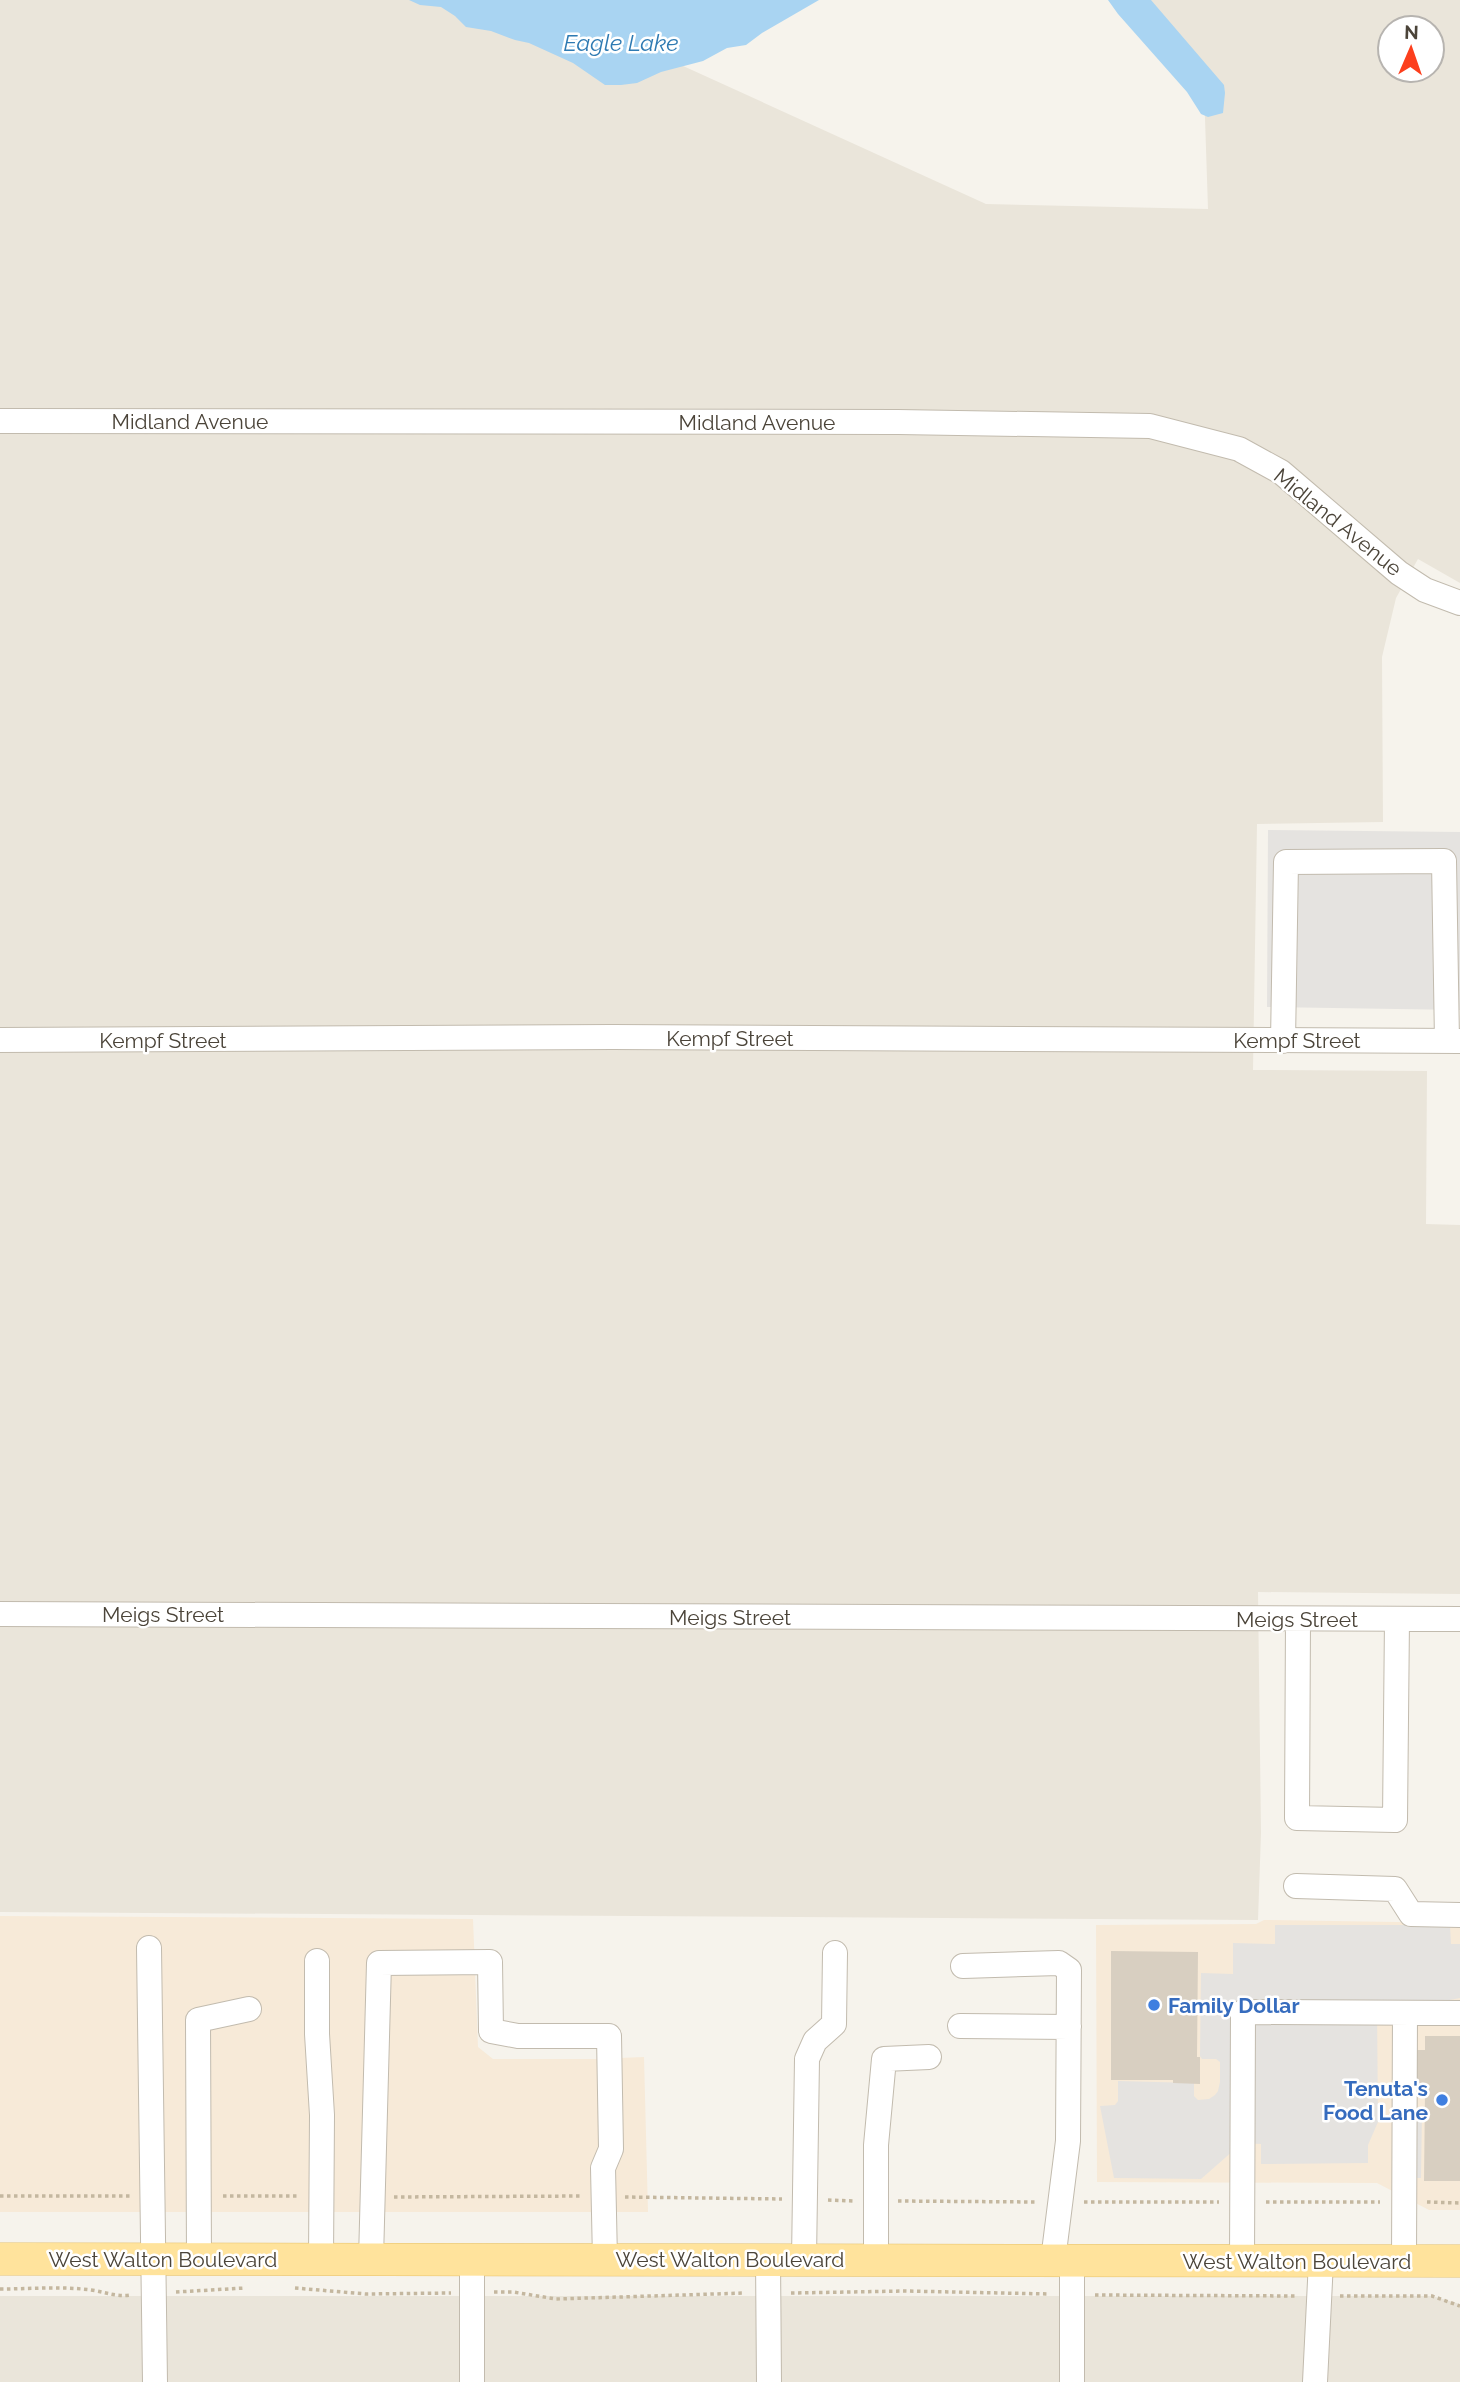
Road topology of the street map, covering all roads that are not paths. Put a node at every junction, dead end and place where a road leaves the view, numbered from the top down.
1 (0, 421) edge
2 (1460, 603) edge
3 (0, 1040) edge
4 (1283, 1041) junction
5 (1453, 1041) edge
6 (0, 1614) edge
7 (1298, 1619) junction
8 (1397, 1619) junction
9 (1460, 1619) edge
10 (1296, 1886) dead end
11 (1460, 1915) edge
12 (149, 1948) dead end
13 (835, 1953) dead end
14 (317, 1961) dead end
15 (962, 1966) dead end
16 (250, 2010) dead end
17 (1405, 2013) junction
18 (1460, 2013) edge
19 (960, 2026) dead end
20 (1069, 2027) junction
21 (929, 2057) dead end
22 (0, 2259) edge
23 (155, 2259) junction
24 (199, 2259) junction
25 (321, 2259) junction
26 (371, 2259) junction
27 (472, 2259) junction
28 (604, 2259) junction
29 (768, 2259) junction
30 (804, 2259) junction
31 (876, 2259) junction
32 (1063, 2260) junction
33 (1242, 2261) junction
34 (1321, 2261) junction
35 (1404, 2261) junction
36 (1460, 2261) edge
37 (155, 2382) edge
38 (472, 2382) edge
39 (769, 2382) edge
40 (1072, 2382) edge
41 (1315, 2382) edge

1 - 2 street, Midland Avenue
3 - 4 street, Kempf Street
4 - 5 street, Kempf Street
4 - 5 street
6 - 7 street, Meigs Street
7 - 8 street, Meigs Street
7 - 8 street
8 - 9 street, Meigs Street
10 - 11 street
12 - 23 street
13 - 30 street
14 - 25 street
15 - 20 street
16 - 24 street
17 - 18 street
17 - 33 street
17 - 35 street
19 - 20 street
20 - 32 street
21 - 31 street
22 - 23 main road, West Walton Boulevard
23 - 24 main road, West Walton Boulevard
23 - 37 street
24 - 25 main road, West Walton Boulevard
25 - 26 main road, West Walton Boulevard
26 - 27 main road, West Walton Boulevard
26 - 28 street
27 - 28 main road, West Walton Boulevard
27 - 38 street
28 - 29 main road, West Walton Boulevard
29 - 30 main road, West Walton Boulevard
29 - 39 street
30 - 31 main road, West Walton Boulevard
31 - 32 main road, West Walton Boulevard
32 - 33 main road, West Walton Boulevard
32 - 40 street
33 - 34 main road, West Walton Boulevard
34 - 35 main road, West Walton Boulevard
34 - 41 street
35 - 36 main road, West Walton Boulevard

